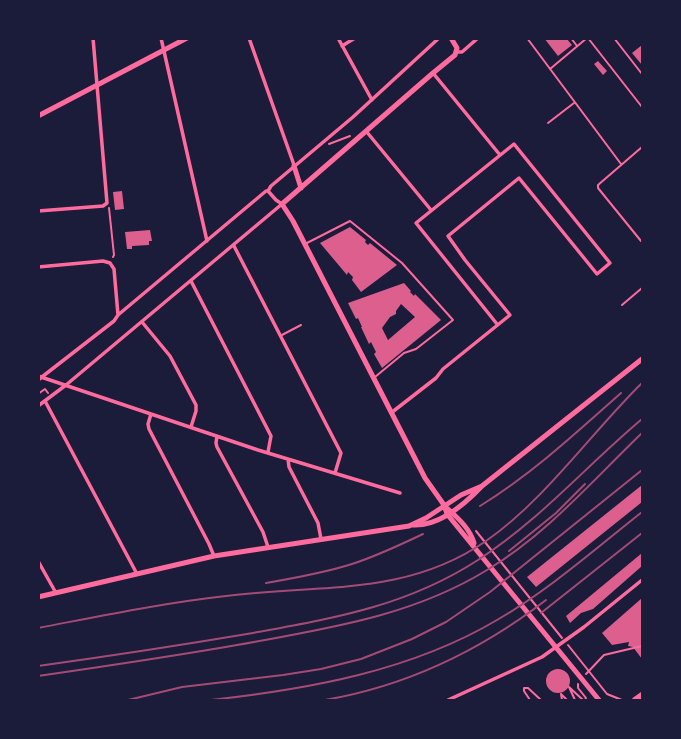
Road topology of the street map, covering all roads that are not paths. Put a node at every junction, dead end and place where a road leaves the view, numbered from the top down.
1 (93, 38) edge
2 (161, 38) edge
3 (187, 38) edge
4 (249, 38) edge
5 (338, 38) edge
6 (355, 38) edge
7 (439, 38) edge
8 (451, 38) edge
9 (478, 38) edge
10 (527, 38) edge
11 (571, 38) edge
12 (587, 38) edge
13 (614, 38) edge
14 (342, 46) junction
15 (578, 47) junction
16 (163, 51) junction
17 (457, 52) junction
18 (550, 69) junction
19 (433, 73) junction
20 (642, 74) edge
21 (96, 86) junction
22 (372, 100) junction
23 (575, 103) junction
24 (642, 107) edge
25 (38, 116) edge
26 (548, 123) dead end
27 (366, 131) junction
28 (642, 147) edge
29 (500, 155) junction
30 (621, 164) junction
31 (294, 166) junction
32 (302, 188) junction
33 (268, 191) junction
34 (282, 205) junction
35 (431, 210) junction
36 (38, 211) edge
37 (641, 241) edge
38 (207, 242) junction
39 (304, 244) junction
40 (234, 246) junction
41 (38, 267) edge
42 (191, 281) junction
43 (642, 288) edge
44 (622, 305) dead end
45 (118, 315) junction
46 (142, 322) junction
47 (497, 324) junction
48 (301, 325) dead end
49 (279, 336) junction
50 (642, 359) edge
51 (40, 378) edge
52 (373, 378) junction
53 (66, 385) junction
54 (45, 401) junction
55 (38, 406) edge
56 (391, 413) junction
57 (151, 414) junction
58 (191, 427) junction
59 (217, 436) junction
60 (268, 452) junction
61 (288, 459) junction
62 (335, 473) junction
63 (482, 486) junction
64 (400, 493) dead end
65 (443, 505) junction
66 (449, 513) junction
67 (411, 525) junction
68 (321, 539) junction
69 (268, 548) junction
70 (214, 556) junction
71 (38, 561) edge
72 (137, 574) junction
73 (642, 580) edge
74 (56, 593) junction
75 (38, 597) edge
76 (642, 695) edge
77 (448, 701) edge
78 (599, 701) edge
79 (635, 701) edge

1 - 21 street
2 - 16 street
3 - 16 street
4 - 31 street
5 - 14 street
6 - 14 street
7 - 22 street
8 - 17 street
9 - 17 street
10 - 18 lane
11 - 15 lane
12 - 15 lane
12 - 24 lane
13 - 20 lane
14 - 22 street
15 - 18 lane
16 - 21 street
16 - 38 street
17 - 19 street
18 - 23 lane
19 - 27 street
19 - 29 street
21 - 25 street
21 - 36 street
22 - 31 street
23 - 26 lane
23 - 30 lane
27 - 32 street
27 - 35 street
28 - 30 lane
29 - 35 street
29 - 47 street
30 - 37 lane
31 - 32 street
31 - 33 street
32 - 34 street
33 - 34 street
33 - 38 street
34 - 39 street
34 - 40 street
35 - 47 street
38 - 45 street
39 - 52 street
39 - 52 lane
40 - 42 street
40 - 49 street
41 - 45 street
42 - 46 street
42 - 60 street
43 - 44 lane
45 - 51 street
46 - 53 street
46 - 58 street
47 - 56 street
48 - 49 lane
49 - 62 street
50 - 63 street
51 - 53 street
52 - 56 street
53 - 54 street
53 - 57 street
54 - 55 street
54 - 72 street
56 - 65 street
57 - 58 street
57 - 70 street
58 - 59 street
59 - 60 street
59 - 69 street
60 - 61 street
61 - 62 street
61 - 68 street
62 - 64 street
63 - 65 street
63 - 66 street
65 - 66 street
65 - 67 street
66 - 67 street
66 - 78 street
67 - 68 street
68 - 69 street
69 - 70 street
70 - 72 street
71 - 74 street
72 - 74 street
73 - 77 street
74 - 75 street
76 - 79 main road

